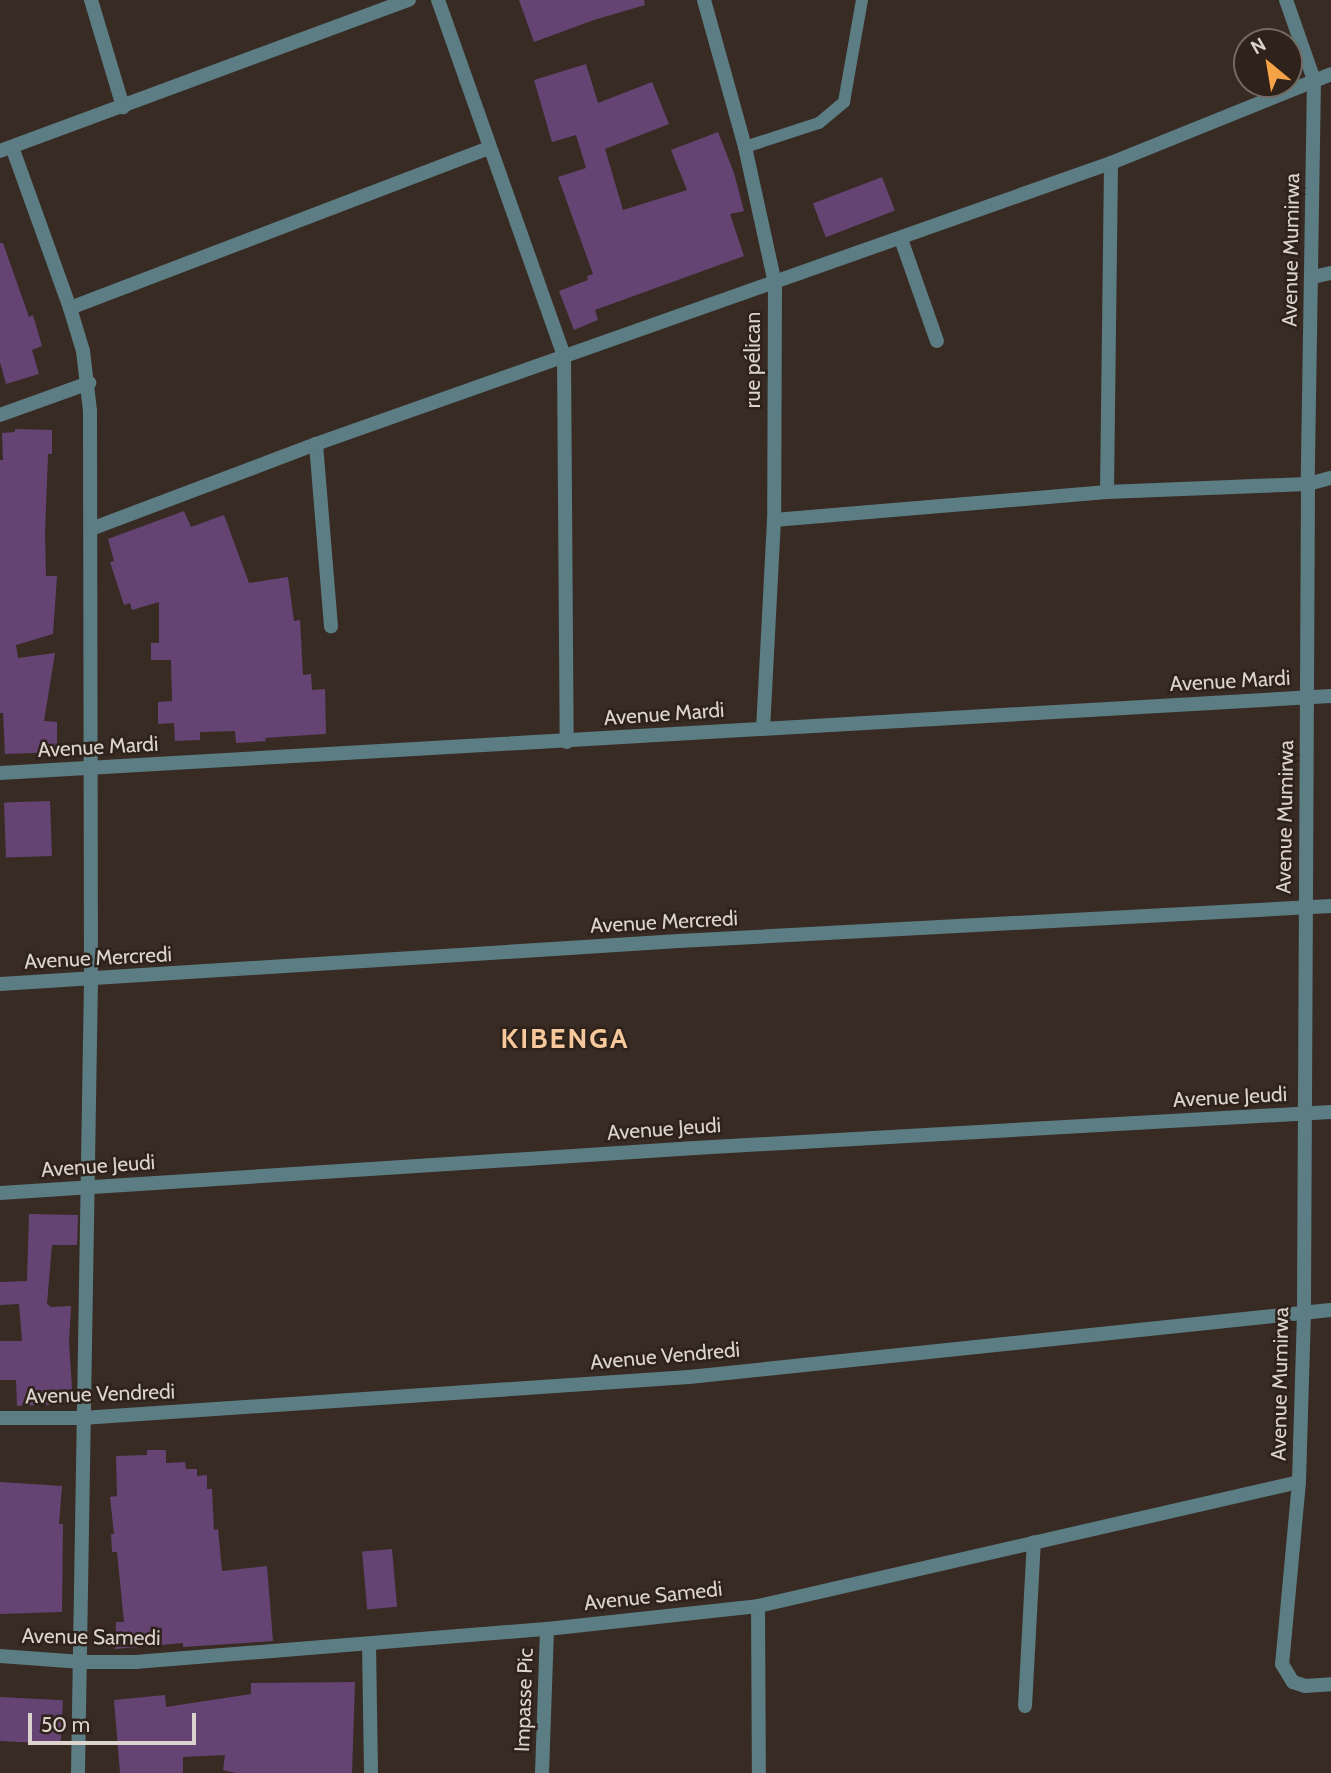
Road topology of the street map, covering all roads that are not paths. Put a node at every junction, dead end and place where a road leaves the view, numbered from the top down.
1 (91, 0) edge
2 (410, 0) edge
3 (438, 0) edge
4 (704, 0) edge
5 (862, 0) edge
6 (1286, 0) edge
7 (1331, 74) edge
8 (1314, 80) junction
9 (123, 107) junction
10 (745, 147) junction
11 (490, 148) junction
12 (6, 149) edge
13 (1111, 163) junction
14 (901, 239) junction
15 (1331, 273) edge
16 (1313, 277) junction
17 (775, 284) junction
18 (70, 308) junction
19 (937, 341) dead end
20 (564, 355) junction
21 (89, 383) junction
22 (0, 415) edge
23 (316, 444) junction
24 (1331, 478) edge
25 (1308, 484) junction
26 (1107, 492) junction
27 (774, 520) junction
28 (91, 529) junction
29 (331, 626) dead end
30 (1331, 696) edge
31 (1307, 698) junction
32 (763, 729) junction
33 (567, 742) junction
34 (92, 768) junction
35 (0, 773) edge
36 (1331, 906) edge
37 (1305, 907) junction
38 (91, 980) junction
39 (0, 984) edge
40 (1331, 1112) edge
41 (1304, 1114) junction
42 (87, 1189) junction
43 (0, 1193) edge
44 (1331, 1310) edge
45 (1304, 1312) junction
46 (0, 1418) edge
47 (82, 1418) junction
48 (1299, 1482) junction
49 (1034, 1542) junction
50 (758, 1606) junction
51 (547, 1629) junction
52 (369, 1644) junction
53 (0, 1656) edge
54 (82, 1662) junction
55 (1331, 1684) edge
56 (1025, 1706) dead end
57 (78, 1773) edge
58 (370, 1773) edge
59 (542, 1773) edge
60 (759, 1773) edge

1 - 9 street
2 - 9 street
3 - 11 street
4 - 10 street, rue pélican
5 - 10 lane
6 - 8 street, Avenue Mumirwa
7 - 8 street
8 - 13 street
8 - 16 street, Avenue Mumirwa
9 - 12 street
10 - 17 street, rue pélican
11 - 18 street
11 - 20 street
12 - 18 street
13 - 14 street
13 - 26 street
14 - 17 street
14 - 19 street
15 - 16 street
16 - 25 street, Avenue Mumirwa
17 - 20 street
17 - 27 street, rue pélican
18 - 21 street
20 - 23 street
20 - 33 street
21 - 22 street
21 - 28 street
23 - 28 street
23 - 29 street
24 - 25 street
25 - 26 street
25 - 31 street, Avenue Mumirwa
26 - 27 street
27 - 32 street, rue pélican
28 - 34 street
30 - 31 street, Avenue Mardi
31 - 32 street, Avenue Mardi
31 - 37 street, Avenue Mumirwa
32 - 33 street, Avenue Mardi
33 - 34 street, Avenue Mardi
34 - 35 street, Avenue Mardi
34 - 38 street
36 - 37 street, Avenue Mercredi
37 - 38 street, Avenue Mercredi
37 - 41 street, Avenue Mumirwa
38 - 39 street, Avenue Mercredi
38 - 42 street
40 - 41 street, Avenue Jeudi
41 - 42 street, Avenue Jeudi
41 - 45 street, Avenue Mumirwa
42 - 43 street, Avenue Jeudi
42 - 47 street
44 - 45 street, Avenue Vendredi
45 - 47 street, Avenue Vendredi
45 - 48 street, Avenue Mumirwa
46 - 47 street, Avenue Vendredi
47 - 54 street
48 - 49 street, Avenue Samedi
48 - 55 street, Avenue Mumirwa
49 - 50 street, Avenue Samedi
49 - 56 street
50 - 51 street, Avenue Samedi
50 - 60 street
51 - 52 street, Avenue Samedi
51 - 59 street, Impasse Pic
52 - 54 street, Avenue Samedi
52 - 58 street
53 - 54 street, Avenue Samedi
54 - 57 street

